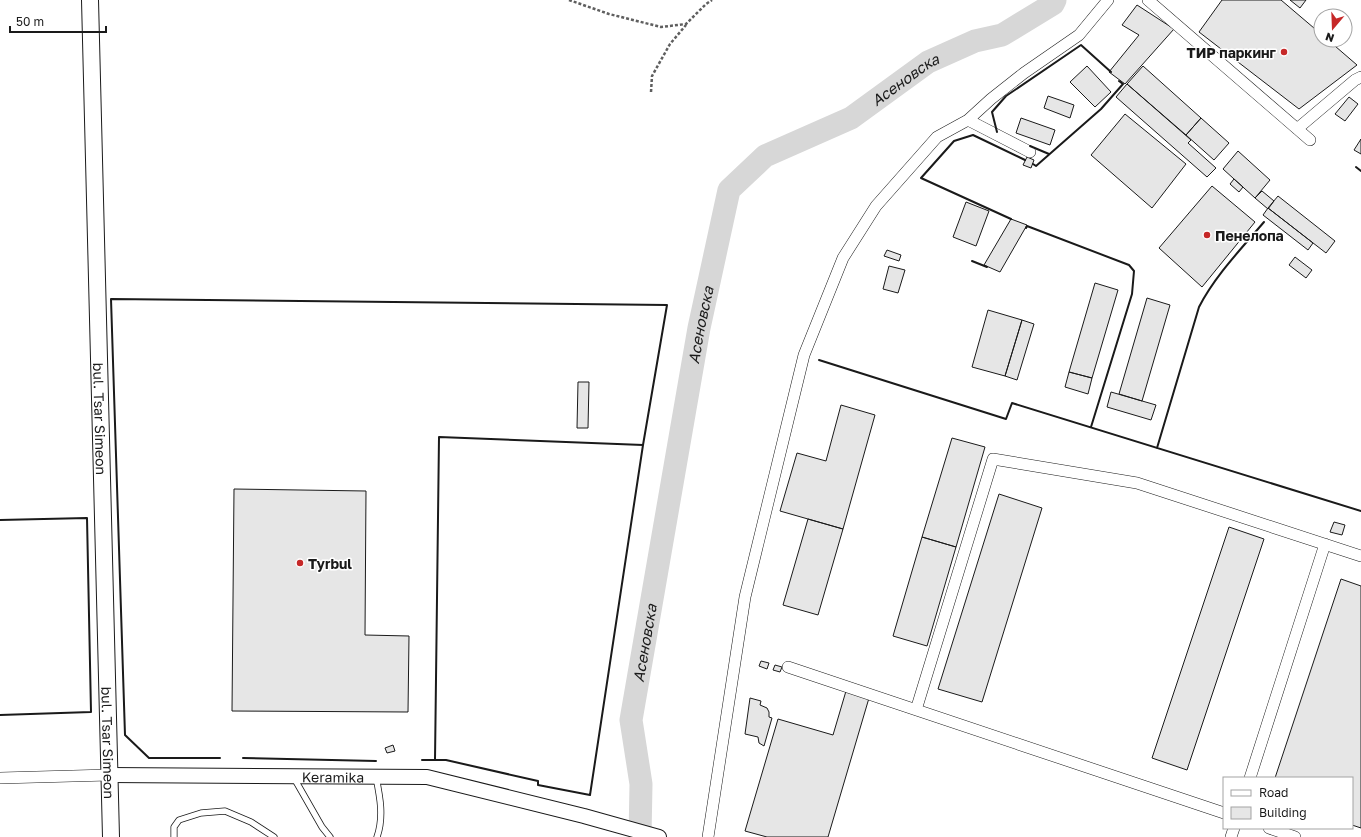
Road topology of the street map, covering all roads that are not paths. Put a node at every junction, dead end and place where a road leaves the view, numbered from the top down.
1 (90, 0) edge
2 (1108, 0) edge
3 (1148, 0) edge
4 (1361, 77) edge
5 (968, 120) junction
6 (1297, 129) junction
7 (1310, 140) dead end
8 (1030, 152) dead end
9 (1325, 544) junction
10 (1361, 556) edge
11 (788, 667) dead end
12 (916, 710) junction
13 (109, 775) junction
14 (293, 776) junction
15 (376, 777) junction
16 (1250, 777) edge
17 (0, 778) edge
18 (1223, 813) edge
19 (1271, 829) edge
20 (111, 837) edge
21 (174, 837) edge
22 (274, 837) edge
23 (330, 837) edge
24 (377, 837) edge
25 (659, 837) edge
26 (708, 837) edge
27 (1296, 837) edge

1 - 13 main road, bul. Tsar Simeon
2 - 5 street
3 - 6 street
4 - 6 street
5 - 8 street
5 - 26 street
6 - 7 street
9 - 10 street
9 - 12 street
9 - 16 street
11 - 12 street
12 - 18 street
13 - 14 street, Keramika
13 - 17 street, Keramika
13 - 20 main road, bul. Tsar Simeon
14 - 15 street, Keramika
14 - 23 lane
15 - 24 lane
15 - 25 street, Keramika
19 - 27 street
21 - 22 lane

